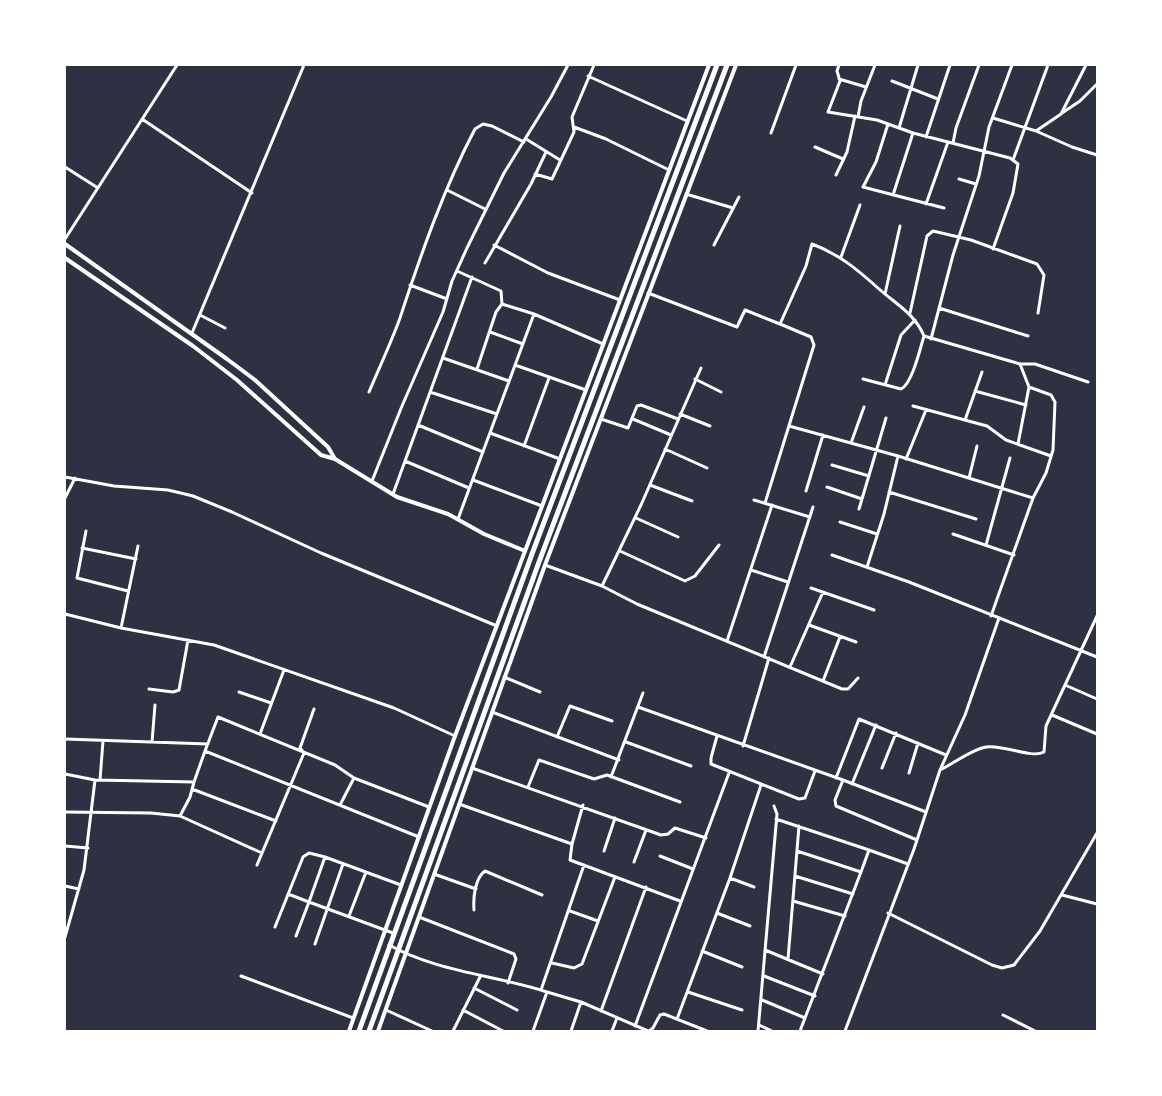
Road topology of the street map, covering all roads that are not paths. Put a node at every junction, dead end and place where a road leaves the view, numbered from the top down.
1 (178, 65) edge
2 (304, 65) edge
3 (568, 65) edge
4 (594, 65) edge
5 (708, 65) edge
6 (717, 65) edge
7 (727, 65) edge
8 (736, 65) edge
9 (796, 65) edge
10 (839, 65) edge
11 (875, 65) edge
12 (918, 65) edge
13 (950, 65) edge
14 (979, 65) edge
15 (1012, 65) edge
16 (1048, 65) edge
17 (1086, 65) edge
18 (588, 76) junction
19 (839, 79) junction
20 (892, 81) dead end
21 (1097, 84) edge
22 (866, 87) junction
23 (911, 88) junction
24 (938, 99) junction
25 (1061, 114) junction
26 (857, 117) junction
27 (993, 118) junction
28 (142, 119) junction
29 (687, 121) junction
30 (888, 124) junction
31 (574, 126) junction
32 (899, 128) junction
33 (1025, 129) junction
34 (1036, 131) junction
35 (770, 133) dead end
36 (913, 133) junction
37 (926, 137) junction
38 (525, 140) junction
39 (948, 142) junction
40 (953, 144) junction
41 (816, 147) dead end
42 (983, 150) junction
43 (546, 152) junction
44 (1097, 155) edge
45 (843, 159) junction
46 (560, 160) junction
47 (1013, 160) junction
48 (65, 167) edge
49 (669, 170) junction
50 (535, 174) junction
51 (836, 175) dead end
52 (959, 179) dead end
53 (976, 184) junction
54 (98, 188) junction
55 (447, 190) junction
56 (252, 193) junction
57 (686, 194) junction
58 (894, 195) junction
59 (739, 198) dead end
60 (926, 204) junction
61 (860, 206) dead end
62 (734, 208) junction
63 (944, 208) dead end
64 (486, 209) junction
65 (900, 226) dead end
66 (960, 237) junction
67 (65, 239) edge
68 (65, 244) edge
69 (494, 245) junction
70 (714, 245) dead end
71 (993, 249) junction
72 (841, 257) junction
73 (65, 258) edge
74 (485, 263) dead end
75 (457, 271) junction
76 (472, 277) junction
77 (410, 285) junction
78 (648, 292) junction
79 (885, 294) junction
80 (447, 299) junction
81 (620, 300) junction
82 (502, 304) junction
83 (939, 308) junction
84 (1038, 313) dead end
85 (534, 314) junction
86 (910, 314) junction
87 (200, 315) junction
88 (915, 320) junction
89 (780, 324) junction
90 (225, 328) dead end
91 (490, 332) junction
92 (192, 333) junction
93 (924, 336) junction
94 (1028, 336) dead end
95 (931, 339) junction
96 (523, 344) junction
97 (603, 344) junction
98 (227, 358) junction
99 (443, 358) junction
100 (1020, 364) junction
101 (515, 365) junction
102 (220, 367) junction
103 (701, 368) dead end
104 (477, 369) junction
105 (982, 372) dead end
106 (550, 378) junction
107 (695, 379) junction
108 (863, 379) dead end
109 (509, 381) junction
110 (1088, 382) dead end
111 (885, 385) junction
112 (1029, 387) junction
113 (586, 390) junction
114 (975, 391) junction
115 (369, 392) dead end
116 (430, 392) junction
117 (721, 392) dead end
118 (1026, 405) junction
119 (912, 406) dead end
120 (864, 407) dead end
121 (926, 410) junction
122 (497, 414) junction
123 (680, 414) junction
124 (632, 418) junction
125 (886, 418) dead end
126 (600, 419) junction
127 (678, 419) junction
128 (965, 420) junction
129 (418, 425) junction
130 (710, 426) dead end
131 (789, 426) junction
132 (490, 433) junction
133 (671, 435) junction
134 (823, 435) junction
135 (851, 443) junction
136 (1018, 444) junction
137 (524, 446) junction
138 (977, 446) dead end
139 (665, 449) junction
140 (876, 450) junction
141 (483, 452) junction
142 (898, 456) junction
143 (1051, 456) junction
144 (1010, 458) dead end
145 (560, 459) junction
146 (906, 459) junction
147 (335, 460) junction
148 (405, 461) junction
149 (832, 465) dead end
150 (707, 468) dead end
151 (869, 476) junction
152 (65, 477) edge
153 (75, 478) junction
154 (969, 478) junction
155 (472, 480) junction
156 (372, 481) junction
157 (650, 485) junction
158 (827, 487) dead end
159 (469, 488) junction
160 (1002, 488) junction
161 (806, 492) dead end
162 (889, 492) junction
163 (393, 494) junction
164 (65, 498) edge
165 (1033, 498) junction
166 (862, 499) junction
167 (754, 500) dead end
168 (692, 501) dead end
169 (765, 503) junction
170 (772, 505) junction
171 (542, 506) junction
172 (813, 507) dead end
173 (859, 510) dead end
174 (810, 516) junction
175 (636, 518) junction
176 (976, 518) dead end
177 (458, 519) junction
178 (840, 522) dead end
179 (86, 531) dead end
180 (877, 534) junction
181 (953, 534) dead end
182 (678, 536) dead end
183 (719, 545) dead end
184 (986, 545) junction
185 (138, 546) dead end
186 (82, 548) junction
187 (525, 551) junction
188 (620, 551) junction
189 (832, 555) dead end
190 (1014, 555) junction
191 (136, 558) junction
192 (545, 565) junction
193 (867, 567) junction
194 (751, 570) junction
195 (788, 582) junction
196 (602, 586) junction
197 (811, 588) dead end
198 (128, 591) junction
199 (823, 592) junction
200 (874, 610) dead end
201 (65, 614) edge
202 (991, 616) junction
203 (1097, 617) edge
204 (999, 618) junction
205 (809, 625) junction
206 (497, 626) junction
207 (121, 628) junction
208 (840, 637) junction
209 (188, 640) junction
210 (727, 641) junction
211 (856, 642) dead end
212 (1081, 651) junction
213 (767, 657) junction
214 (1097, 657) edge
215 (790, 667) junction
216 (284, 670) junction
217 (504, 677) junction
218 (858, 678) dead end
219 (823, 681) junction
220 (1066, 685) junction
221 (149, 689) dead end
222 (239, 692) dead end
223 (540, 692) dead end
224 (643, 693) dead end
225 (1097, 699) edge
226 (271, 703) junction
227 (155, 705) dead end
228 (638, 707) junction
229 (314, 709) dead end
230 (492, 712) junction
231 (1051, 715) junction
232 (612, 721) dead end
233 (876, 725) junction
234 (260, 734) junction
235 (896, 734) junction
236 (1097, 734) edge
237 (455, 736) junction
238 (717, 736) junction
239 (557, 737) junction
240 (65, 739) edge
241 (103, 741) junction
242 (152, 742) junction
243 (626, 742) junction
244 (918, 743) junction
245 (208, 744) junction
246 (743, 746) junction
247 (205, 751) junction
248 (304, 753) junction
249 (946, 755) junction
250 (619, 760) junction
251 (691, 766) dead end
252 (472, 768) junction
253 (882, 768) dead end
254 (940, 770) junction
255 (815, 771) junction
256 (729, 773) junction
257 (909, 773) dead end
258 (65, 774) edge
259 (612, 777) junction
260 (354, 778) junction
261 (836, 778) junction
262 (95, 780) junction
263 (100, 780) junction
264 (843, 780) junction
265 (194, 782) junction
266 (852, 784) junction
267 (290, 785) junction
268 (761, 785) junction
269 (528, 787) junction
270 (192, 789) junction
271 (680, 802) dead end
272 (340, 804) junction
273 (459, 804) junction
274 (583, 805) junction
275 (774, 806) dead end
276 (429, 807) junction
277 (92, 811) junction
278 (65, 812) edge
279 (926, 812) junction
280 (180, 816) junction
281 (616, 818) junction
282 (776, 819) junction
283 (276, 821) junction
284 (799, 826) junction
285 (646, 830) junction
286 (1097, 833) edge
287 (419, 837) junction
288 (706, 838) junction
289 (917, 840) junction
290 (572, 844) junction
291 (65, 846) edge
292 (88, 848) junction
293 (869, 850) junction
294 (604, 851) dead end
295 (797, 851) junction
296 (262, 853) junction
297 (660, 856) dead end
298 (325, 857) junction
299 (634, 862) dead end
300 (343, 864) junction
301 (908, 864) junction
302 (257, 865) dead end
303 (584, 866) junction
304 (693, 868) junction
305 (366, 872) junction
306 (861, 872) junction
307 (434, 874) junction
308 (795, 876) junction
309 (615, 877) junction
310 (730, 878) junction
311 (401, 885) junction
312 (65, 886) edge
313 (646, 887) junction
314 (754, 887) dead end
315 (476, 889) junction
316 (80, 890) junction
317 (288, 894) junction
318 (853, 894) junction
319 (542, 895) dead end
320 (1062, 895) junction
321 (680, 901) junction
322 (793, 901) junction
323 (309, 902) junction
324 (1097, 904) edge
325 (327, 908) junction
326 (474, 910) dead end
327 (570, 911) junction
328 (717, 913) junction
329 (888, 913) junction
330 (350, 916) junction
331 (844, 916) junction
332 (419, 917) junction
333 (598, 921) junction
334 (275, 926) dead end
335 (750, 926) dead end
336 (66, 928) edge
337 (385, 930) junction
338 (393, 933) junction
339 (296, 936) dead end
340 (65, 938) edge
341 (315, 944) dead end
342 (389, 945) junction
343 (398, 950) junction
344 (765, 950) junction
345 (702, 951) junction
346 (406, 955) junction
347 (788, 959) junction
348 (552, 963) junction
349 (742, 967) dead end
350 (823, 974) junction
351 (241, 976) dead end
352 (764, 976) junction
353 (480, 977) junction
354 (508, 983) junction
355 (474, 988) junction
356 (541, 990) junction
357 (547, 992) junction
358 (688, 992) junction
359 (815, 996) junction
360 (762, 1000) junction
361 (581, 1002) junction
362 (386, 1010) junction
363 (463, 1010) junction
364 (517, 1010) dead end
365 (742, 1010) dead end
366 (601, 1012) junction
367 (1003, 1015) dead end
368 (353, 1018) junction
369 (617, 1018) junction
370 (805, 1018) junction
371 (677, 1019) junction
372 (691, 1025) junction
373 (759, 1025) junction
374 (635, 1026) junction
375 (349, 1031) edge
376 (359, 1031) edge
377 (369, 1031) edge
378 (378, 1031) edge
379 (432, 1031) edge
380 (453, 1031) edge
381 (504, 1031) edge
382 (533, 1031) edge
383 (571, 1031) edge
384 (612, 1031) edge
385 (649, 1031) edge
386 (698, 1031) edge
387 (707, 1031) edge
388 (758, 1031) edge
389 (772, 1031) edge
390 (800, 1031) edge
391 (845, 1031) edge
392 (1035, 1031) edge

1 - 28 street
2 - 56 street
3 - 38 street
4 - 18 street
5 - 29 street
6 - 338 highway
7 - 343 highway
8 - 57 street
9 - 35 street
10 - 19 street
11 - 22 street
12 - 23 street
13 - 24 street
14 - 40 street
15 - 27 street
16 - 33 street
17 - 25 street
18 - 29 street
18 - 31 street
19 - 22 street
19 - 26 street
20 - 23 street
21 - 25 street
22 - 26 street
23 - 24 street
23 - 32 street
24 - 37 street
25 - 34 street
26 - 30 street
26 - 45 street
27 - 33 street
27 - 42 street
28 - 54 street
28 - 56 street
29 - 49 street
30 - 32 street
30 - 58 street
31 - 46 street
31 - 49 street
32 - 36 street
33 - 34 street
33 - 47 street
34 - 44 street
36 - 37 street
36 - 58 street
37 - 39 street
38 - 43 street
38 - 55 street
38 - 64 street
39 - 40 street
39 - 60 street
40 - 42 street
41 - 45 street
42 - 47 street
42 - 53 street
43 - 46 street
43 - 50 street
45 - 51 street
46 - 50 street
47 - 71 street
48 - 54 street
49 - 81 street
50 - 69 street
52 - 53 street
53 - 66 street
54 - 67 street
55 - 64 street
55 - 77 street
56 - 87 street
57 - 62 street
57 - 78 street
58 - 60 street
59 - 62 street
60 - 63 street
61 - 72 street
62 - 70 street
64 - 75 street
65 - 79 street
66 - 71 street
66 - 83 street
66 - 86 street
68 - 92 street
69 - 74 street
69 - 81 street
71 - 84 street
72 - 79 street
72 - 89 street
73 - 102 street
75 - 76 street
75 - 80 street
76 - 82 street
76 - 99 street
77 - 80 street
77 - 115 street
78 - 89 street
78 - 126 street
79 - 86 street
80 - 156 street
81 - 97 street
82 - 85 street
82 - 91 street
83 - 94 street
83 - 95 street
85 - 96 street
85 - 97 street
86 - 88 street
87 - 90 street
87 - 92 street
88 - 93 street
88 - 111 street
89 - 131 street
91 - 96 street
91 - 104 street
92 - 98 street
93 - 95 street
93 - 111 street
95 - 100 street
96 - 101 street
97 - 113 street
98 - 102 street
98 - 147 street
99 - 104 street
99 - 116 street
100 - 110 street
100 - 112 street
101 - 106 street
101 - 109 street
102 - 147 street
103 - 107 street
104 - 109 street
105 - 114 street
106 - 113 street
106 - 137 street
107 - 117 street
107 - 123 street
108 - 111 street
109 - 122 street
112 - 118 street
112 - 143 street
113 - 145 street
114 - 118 street
114 - 128 street
116 - 122 street
116 - 129 street
118 - 136 street
119 - 121 street
120 - 135 street
121 - 128 street
121 - 146 street
122 - 132 street
123 - 127 street
123 - 130 street
124 - 126 street
124 - 127 street
124 - 133 street
125 - 140 street
126 - 192 street
127 - 133 street
128 - 136 street
129 - 141 street
129 - 148 street
131 - 134 street
131 - 169 street
132 - 137 street
132 - 141 street
133 - 139 street
134 - 135 street
134 - 161 street
135 - 140 street
136 - 143 street
137 - 145 street
138 - 154 street
139 - 150 street
139 - 157 street
140 - 142 street
140 - 151 street
141 - 155 street
142 - 146 street
142 - 162 street
143 - 165 street
144 - 160 street
145 - 171 street
146 - 154 street
147 - 156 street
148 - 159 street
148 - 163 street
149 - 151 street
151 - 166 street
152 - 153 street
153 - 164 street
153 - 206 street
154 - 160 street
155 - 159 street
155 - 171 street
156 - 163 street
157 - 168 street
157 - 175 street
158 - 166 street
159 - 177 street
160 - 165 street
160 - 184 street
162 - 176 street
162 - 180 street
163 - 177 street
165 - 190 street
166 - 173 street
167 - 169 street
169 - 170 street
170 - 174 street
170 - 194 street
171 - 187 street
172 - 174 street
174 - 195 street
175 - 182 street
175 - 188 street
177 - 187 street
178 - 180 street
179 - 186 street
180 - 193 street
181 - 184 street
183 - 188 street
184 - 190 street
185 - 191 street
186 - 191 street
186 - 198 street
187 - 206 street
188 - 196 street
189 - 193 street
190 - 202 street
191 - 198 street
192 - 196 street
192 - 217 street
193 - 202 street
194 - 195 street
194 - 210 street
195 - 213 street
196 - 210 street
197 - 199 street
198 - 207 street
199 - 200 street
199 - 205 street
201 - 207 street
202 - 204 street
203 - 212 street
204 - 212 street
204 - 249 street
205 - 208 street
205 - 215 street
206 - 237 street
207 - 209 street
208 - 211 street
208 - 219 street
209 - 216 street
209 - 221 street
210 - 213 street
212 - 214 street
212 - 220 street
213 - 215 street
213 - 246 street
215 - 219 street
216 - 226 street
216 - 237 street
217 - 223 street
217 - 230 street
218 - 219 street
220 - 225 street
220 - 231 street
222 - 226 street
224 - 228 street
226 - 234 street
227 - 242 street
228 - 238 street
228 - 243 street
229 - 248 street
230 - 239 street
230 - 252 street
231 - 236 street
231 - 254 street
232 - 239 street
233 - 235 street
233 - 261 street
233 - 266 street
234 - 245 street
234 - 248 street
235 - 244 street
235 - 253 street
237 - 276 street
238 - 246 street
238 - 256 street
239 - 250 street
240 - 241 street
241 - 242 street
241 - 263 street
242 - 245 street
243 - 250 street
243 - 251 street
244 - 249 street
244 - 257 street
245 - 247 street
246 - 255 street
247 - 265 street
247 - 267 street
248 - 260 street
248 - 267 street
249 - 254 street
250 - 259 street
252 - 269 street
252 - 273 street
254 - 279 street
255 - 261 street
255 - 268 street
256 - 268 street
256 - 288 street
258 - 262 street
259 - 269 street
259 - 271 street
260 - 272 street
260 - 276 street
261 - 264 street
262 - 263 street
262 - 277 street
263 - 265 street
264 - 266 street
264 - 289 street
265 - 270 street
266 - 279 street
267 - 272 street
267 - 283 street
268 - 310 street
269 - 274 street
270 - 280 street
270 - 283 street
272 - 287 street
273 - 290 street
273 - 307 street
274 - 281 street
274 - 290 street
275 - 282 street
276 - 287 street
277 - 278 street
277 - 280 street
277 - 292 street
279 - 289 street
280 - 296 street
281 - 285 street
281 - 294 street
282 - 284 street
282 - 344 street
283 - 296 street
284 - 293 street
284 - 295 street
285 - 288 street
285 - 299 street
286 - 320 street
287 - 311 street
288 - 304 street
289 - 301 street
290 - 303 street
291 - 292 street
292 - 316 street
293 - 301 street
293 - 306 street
295 - 306 street
295 - 308 street
296 - 302 street
297 - 304 street
298 - 300 street
298 - 317 street
298 - 323 street
300 - 305 street
300 - 325 street
301 - 329 street
303 - 309 street
303 - 327 street
304 - 321 street
305 - 311 street
305 - 330 street
306 - 318 street
307 - 315 street
307 - 332 street
308 - 318 street
308 - 322 street
309 - 313 street
309 - 333 street
310 - 314 street
310 - 328 street
311 - 337 street
312 - 316 street
313 - 321 street
313 - 366 street
315 - 319 street
315 - 326 street
316 - 336 street
317 - 323 street
317 - 334 street
318 - 331 street
320 - 324 street
320 - 329 street
321 - 374 street
322 - 331 street
322 - 347 street
323 - 325 street
323 - 339 street
325 - 330 street
325 - 341 street
327 - 333 street
327 - 348 street
328 - 335 street
328 - 345 street
329 - 391 street
330 - 337 street
331 - 350 street
332 - 346 street
332 - 354 street
333 - 348 street
336 - 340 street
337 - 338 street
337 - 368 street
338 - 342 highway
342 - 343 street
342 - 376 highway
343 - 346 street
343 - 377 highway
344 - 347 street
344 - 352 street
345 - 349 street
345 - 358 street
346 - 353 street
346 - 362 street
347 - 350 street
348 - 356 street
350 - 359 street
351 - 368 street
352 - 359 street
352 - 360 street
353 - 354 street
353 - 355 street
354 - 356 street
355 - 363 street
355 - 364 street
356 - 357 street
357 - 361 street
357 - 382 street
358 - 365 street
358 - 371 street
359 - 370 street
360 - 370 street
360 - 373 street
361 - 366 street
361 - 383 street
362 - 378 street
362 - 379 street
363 - 380 street
363 - 381 street
366 - 369 street
367 - 392 street
368 - 375 street
369 - 374 street
369 - 384 street
370 - 390 street
371 - 372 street
371 - 385 street
372 - 386 street
372 - 387 street
373 - 388 street
373 - 389 street
374 - 385 street

